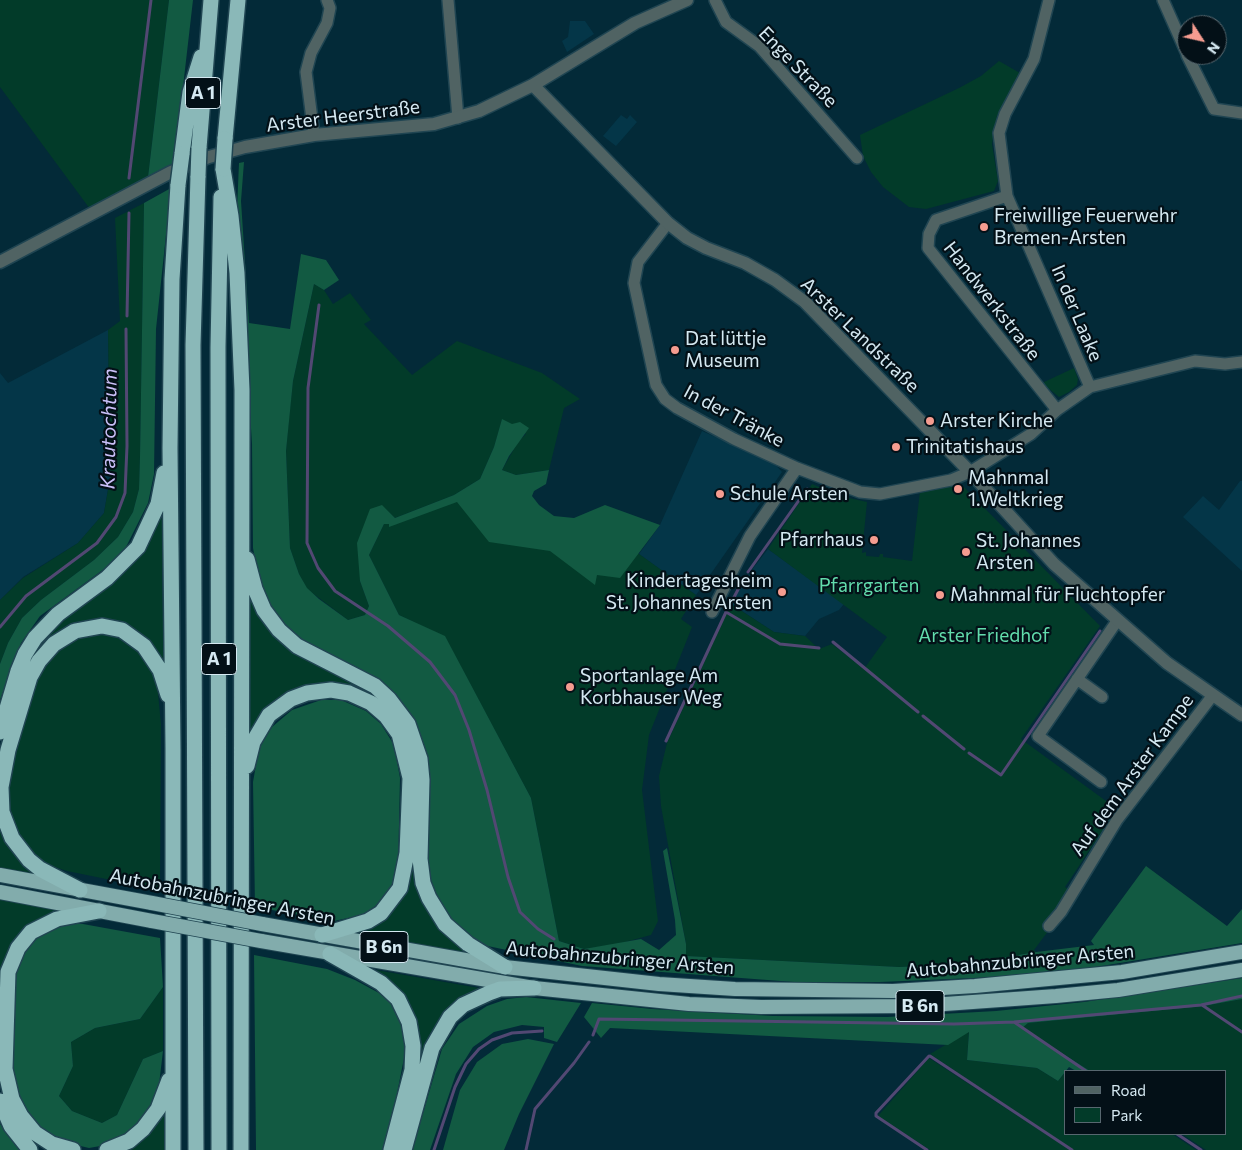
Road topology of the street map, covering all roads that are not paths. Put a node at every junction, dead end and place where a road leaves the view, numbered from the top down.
1 (212, 0) edge
2 (238, 0) edge
3 (328, 0) edge
4 (448, 0) edge
5 (687, 0) edge
6 (715, 0) edge
7 (1049, 0) edge
8 (1163, 0) edge
9 (1177, 32) edge
10 (207, 39) junction
11 (1192, 65) edge
12 (533, 85) junction
13 (1242, 113) edge
14 (458, 118) junction
15 (314, 135) junction
16 (858, 158) dead end
17 (223, 169) junction
18 (1008, 196) junction
19 (668, 223) junction
20 (0, 262) edge
21 (1242, 362) edge
22 (1090, 386) junction
23 (1057, 410) junction
24 (170, 448) junction
25 (797, 468) junction
26 (970, 472) junction
27 (241, 531) junction
28 (712, 612) dead end
29 (1117, 621) junction
30 (1077, 679) junction
31 (1213, 695) junction
32 (1102, 697) dead end
33 (173, 708) junction
34 (1242, 715) edge
35 (0, 732) edge
36 (1101, 782) dead end
37 (240, 800) junction
38 (0, 875) edge
39 (80, 890) junction
40 (0, 892) edge
41 (99, 911) junction
42 (1049, 926) dead end
43 (322, 935) junction
44 (1242, 952) edge
45 (330, 954) junction
46 (505, 967) junction
47 (1242, 970) edge
48 (534, 988) junction
49 (173, 1072) junction
50 (0, 1101) edge
51 (241, 1130) junction
52 (30, 1150) edge
53 (73, 1150) edge
54 (106, 1150) edge
55 (173, 1150) edge
56 (196, 1150) edge
57 (219, 1150) edge
58 (241, 1150) edge
59 (247, 1150) edge
60 (391, 1150) edge
61 (404, 1150) edge

1 - 10 highway, A 1
2 - 17 highway, A 1, bridge
3 - 15 street
4 - 14 street
5 - 12 street, Arster Heerstraße
6 - 16 street, Enge Straße
7 - 18 street, In der Laake
8 - 9 street
10 - 24 highway, bridge
10 - 56 highway, A 1, bridge
11 - 13 street
12 - 14 street, Arster Heerstraße
12 - 19 street, Arster Landstraße
14 - 15 street, Arster Heerstraße
15 - 20 street, Arster Heerstraße
17 - 27 highway
17 - 57 highway, A 1
18 - 22 street, In der Laake
18 - 23 street, Handwerkstraße
19 - 25 street, In der Tränke
19 - 26 street, Arster Landstraße
21 - 22 street
22 - 23 street, In der Tränke
23 - 26 street, In der Tränke
24 - 33 highway
24 - 35 highway
25 - 26 street, In der Tränke
25 - 28 street
26 - 29 street, Arster Landstraße
27 - 37 highway
27 - 46 highway
29 - 30 street
29 - 31 street, Arster Landstraße
30 - 32 street
30 - 36 street
31 - 34 street, Arster Landstraße
31 - 42 street, Auf dem Arster Kampe
33 - 39 highway
33 - 49 highway
37 - 43 highway
37 - 51 highway
38 - 39 highway, Autobahnzubringer Arsten / B 6n
39 - 43 highway, Autobahnzubringer Arsten / B 6n, bridge
40 - 41 highway, Autobahnzubringer Arsten / B 6n
41 - 45 highway, Autobahnzubringer Arsten / B 6n, bridge
41 - 53 highway
43 - 46 highway, Autobahnzubringer Arsten / B 6n
44 - 46 highway, Autobahnzubringer Arsten / B 6n
45 - 48 highway, Autobahnzubringer Arsten / B 6n
45 - 60 highway
47 - 48 highway, Autobahnzubringer Arsten / B 6n
48 - 61 highway
49 - 54 highway
49 - 55 highway
50 - 52 highway
51 - 58 highway
51 - 59 highway

